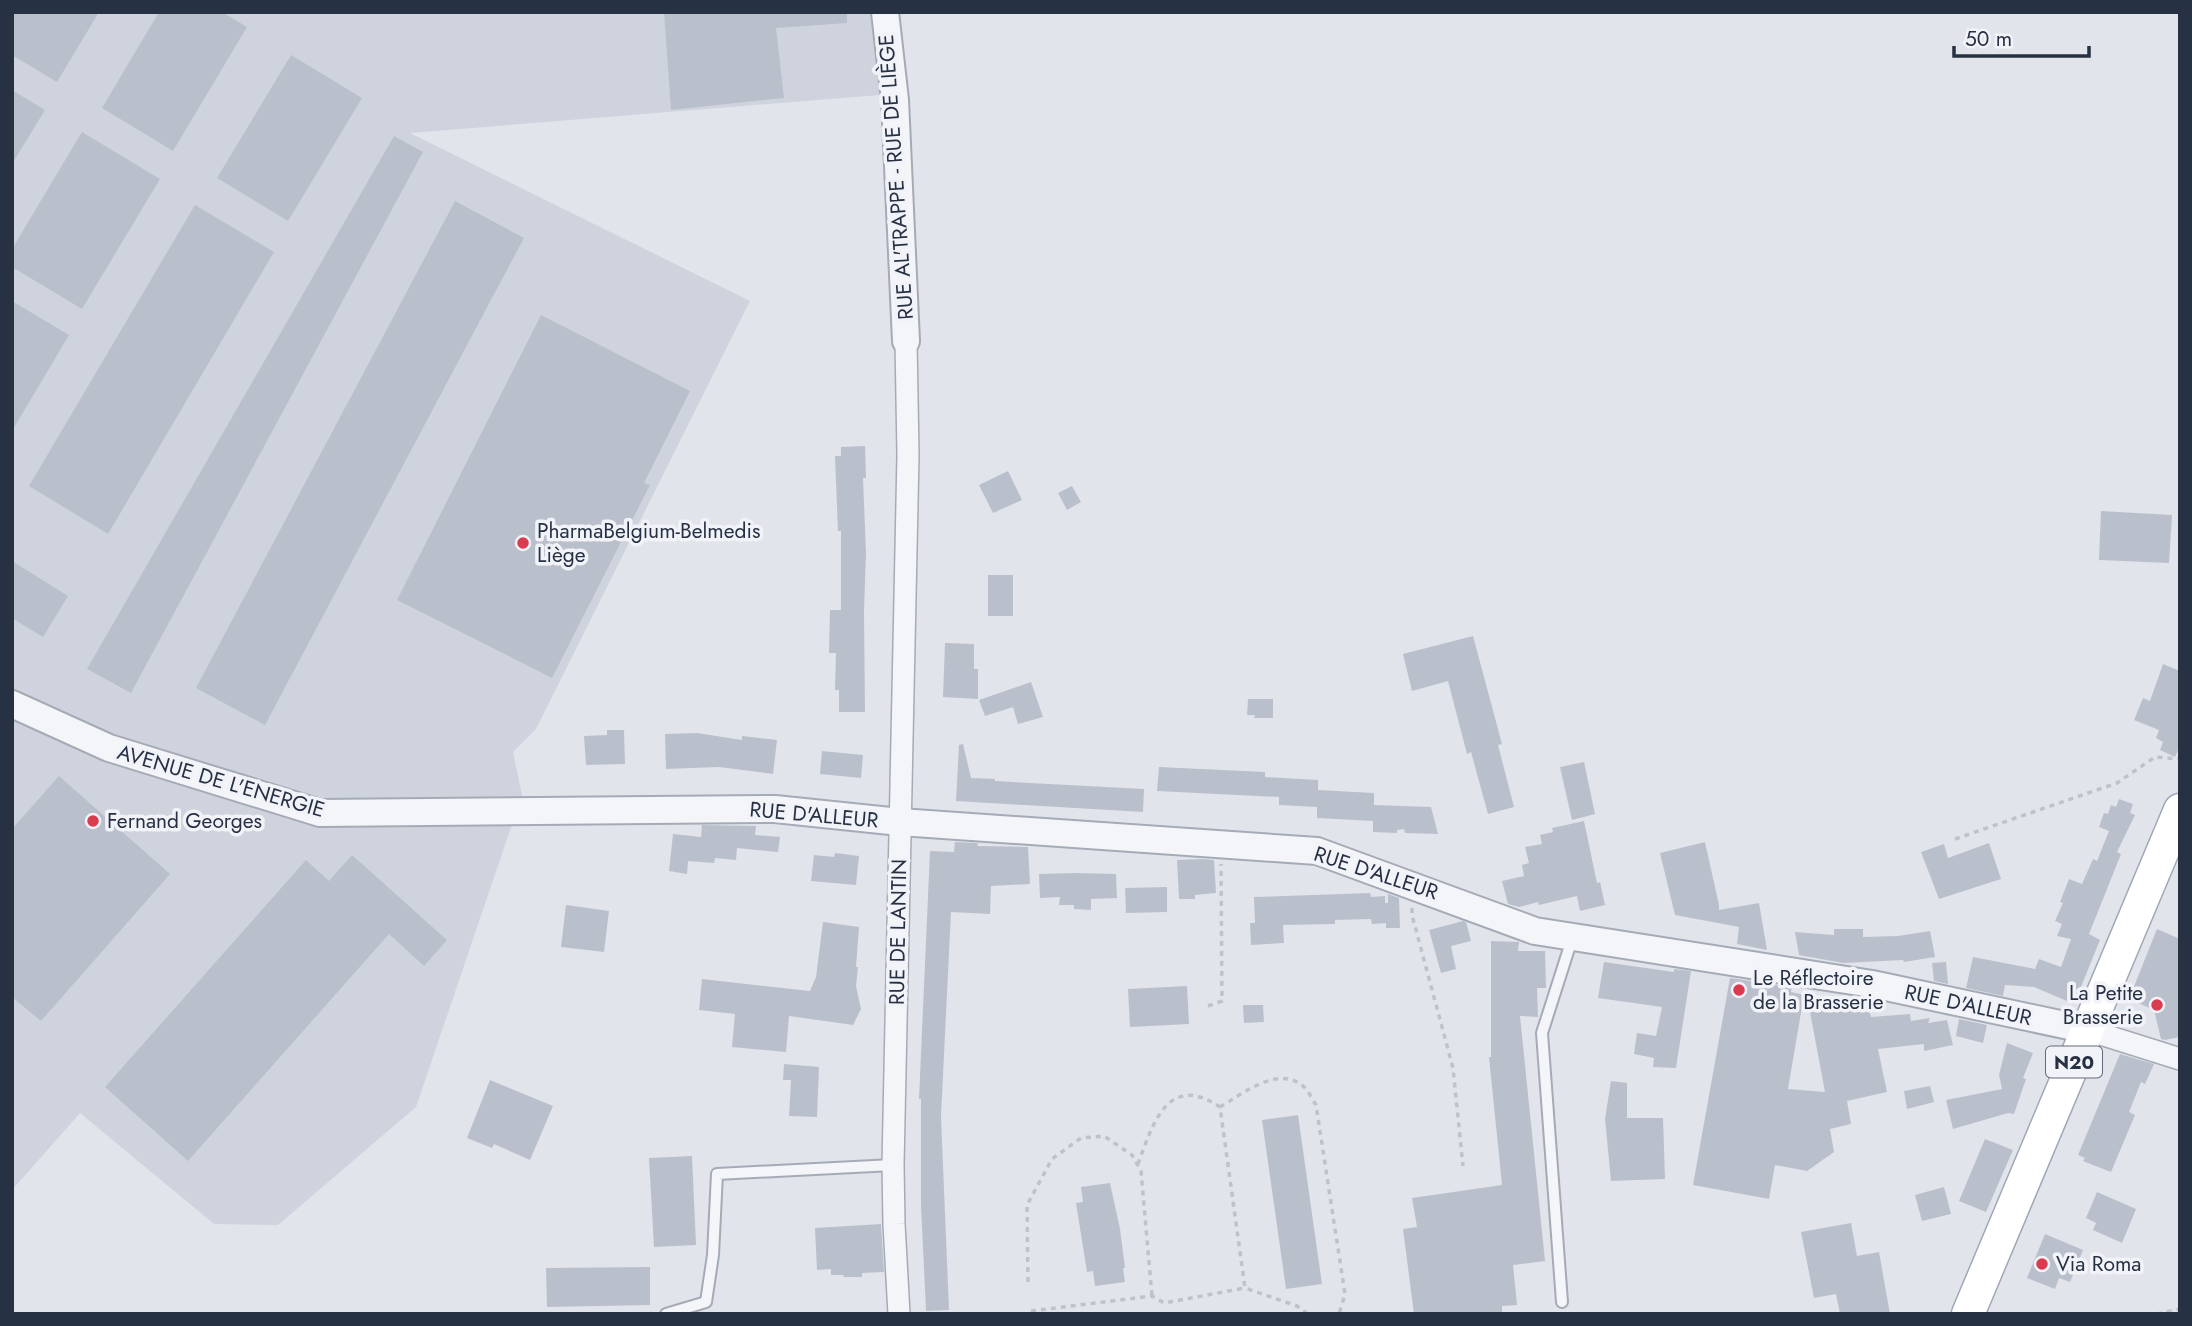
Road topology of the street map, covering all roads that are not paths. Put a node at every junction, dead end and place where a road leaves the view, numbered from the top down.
1 (885, 12) edge
2 (906, 341) joint
3 (12, 704) edge
4 (608, 809) joint
5 (2180, 810) edge
6 (900, 822) junction
7 (1573, 936) junction
8 (2088, 1030) junction
9 (2180, 1059) edge
10 (893, 1165) junction
11 (1562, 1302) dead end
12 (666, 1314) edge
13 (899, 1314) edge
14 (1968, 1314) edge

1 - 2 street, RUE AL'TRAPPE - RUE DE LIÈGE
2 - 6 street, RUE DE LANTIN
3 - 4 street, AVENUE DE L'ENERGIE
4 - 6 street, RUE D'ALLEUR
5 - 8 main road, N20
6 - 7 street, RUE D'ALLEUR
6 - 10 street, RUE DE LANTIN
7 - 8 street, RUE D'ALLEUR
7 - 11 lane
8 - 9 street
8 - 14 main road, N20
10 - 12 lane
10 - 13 street, RUE DE LANTIN

